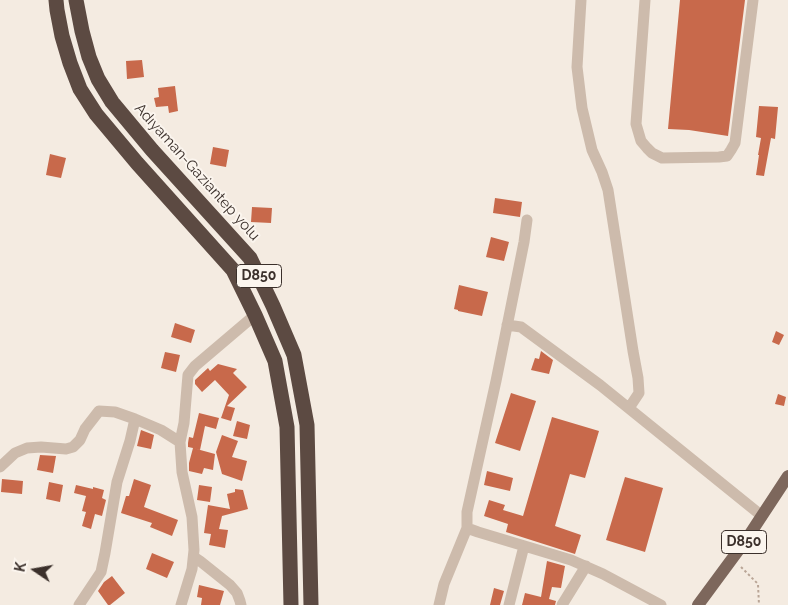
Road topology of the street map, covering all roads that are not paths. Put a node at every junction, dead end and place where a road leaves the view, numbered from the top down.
1 (56, 0) edge
2 (76, 0) edge
3 (581, 0) edge
4 (645, 0) edge
5 (753, 0) edge
6 (526, 220) dead end
7 (255, 315) junction
8 (507, 325) junction
9 (629, 408) junction
10 (135, 419) junction
11 (180, 442) junction
12 (0, 466) edge
13 (788, 476) edge
14 (762, 516) junction
15 (467, 528) junction
16 (524, 546) junction
17 (194, 557) junction
18 (586, 566) junction
19 (79, 605) edge
20 (181, 605) edge
21 (241, 605) edge
22 (291, 605) edge
23 (312, 605) edge
24 (440, 605) edge
25 (509, 605) edge
26 (562, 605) edge
27 (661, 605) edge
28 (698, 605) edge

1 - 7 highway, D850
2 - 23 highway, Adıyaman-Gaziantep yolu / D850
3 - 9 street
4 - 5 street
6 - 8 street
7 - 11 street
7 - 22 highway, D850
8 - 9 street
8 - 15 street
9 - 14 street
10 - 11 street
10 - 12 street
10 - 19 street
11 - 17 street
13 - 14 main road, D850
14 - 28 main road, D850
15 - 16 street
15 - 24 street
16 - 18 street
16 - 25 street
17 - 20 street
17 - 21 street
18 - 26 street
18 - 27 street

